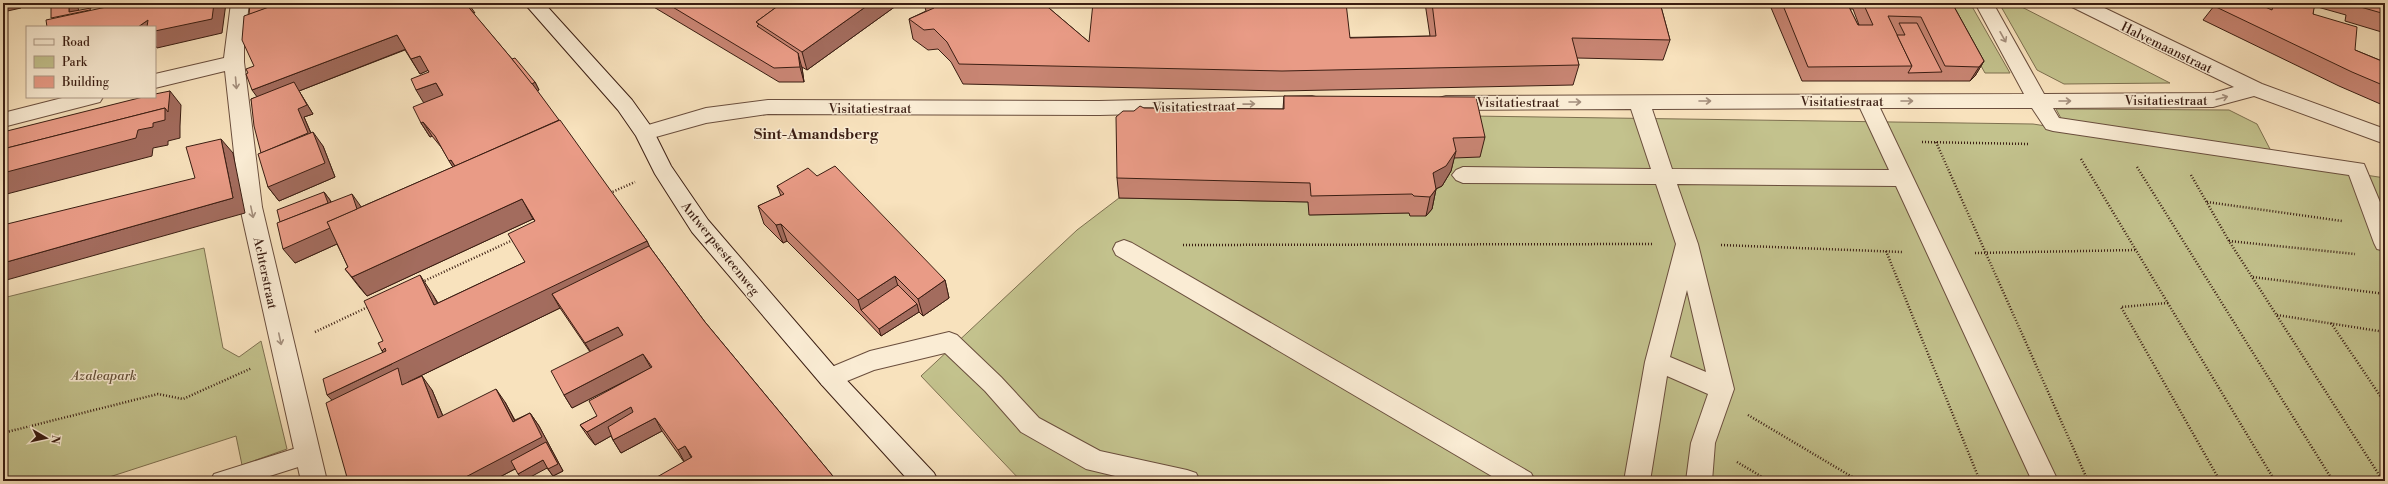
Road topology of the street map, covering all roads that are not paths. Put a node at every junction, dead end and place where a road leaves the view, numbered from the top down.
1 (240, 3) edge
2 (533, 3) edge
3 (1984, 3) edge
4 (2079, 3) edge
5 (234, 62) junction
6 (156, 82) edge
7 (2255, 89) junction
8 (89, 98) edge
9 (1867, 100) junction
10 (2038, 101) junction
11 (1639, 102) junction
12 (1330, 103) edge
13 (1424, 103) edge
14 (3, 120) edge
15 (645, 134) junction
16 (2385, 137) edge
17 (1463, 176) dead end
18 (1665, 176) junction
19 (1903, 178) junction
20 (2382, 234) edge
21 (1687, 244) junction
22 (1124, 249) dead end
23 (1657, 362) junction
24 (830, 378) junction
25 (1722, 389) junction
26 (306, 454) junction
27 (222, 481) edge
28 (314, 481) edge
29 (925, 481) edge
30 (1187, 481) edge
31 (1522, 481) edge
32 (1637, 481) edge
33 (1699, 481) edge
34 (2045, 481) edge

1 - 5 street, Achterstraat
2 - 15 street, Antwerpsesteenweg
3 -> 10 street
4 - 7 street, Halvemaanstraat
5 - 6 street
5 -> 26 street, Achterstraat
10 -> 7 street, Visitatiestraat
7 - 16 street
8 - 14 street
9 -> 10 street, Visitatiestraat
11 -> 9 street, Visitatiestraat
9 - 19 street
10 - 20 street
13 -> 11 street, Visitatiestraat
11 - 18 street
15 -> 12 street, Visitatiestraat
15 - 24 street, Antwerpsesteenweg
17 - 18 street
18 - 19 street
18 - 21 street
19 - 34 street
21 - 23 street
21 - 25 street
22 - 31 street
23 - 25 street
23 - 32 street
24 - 29 street, Antwerpsesteenweg
24 - 30 street
25 - 33 street
26 - 27 lane
26 - 28 street, Achterstraat

